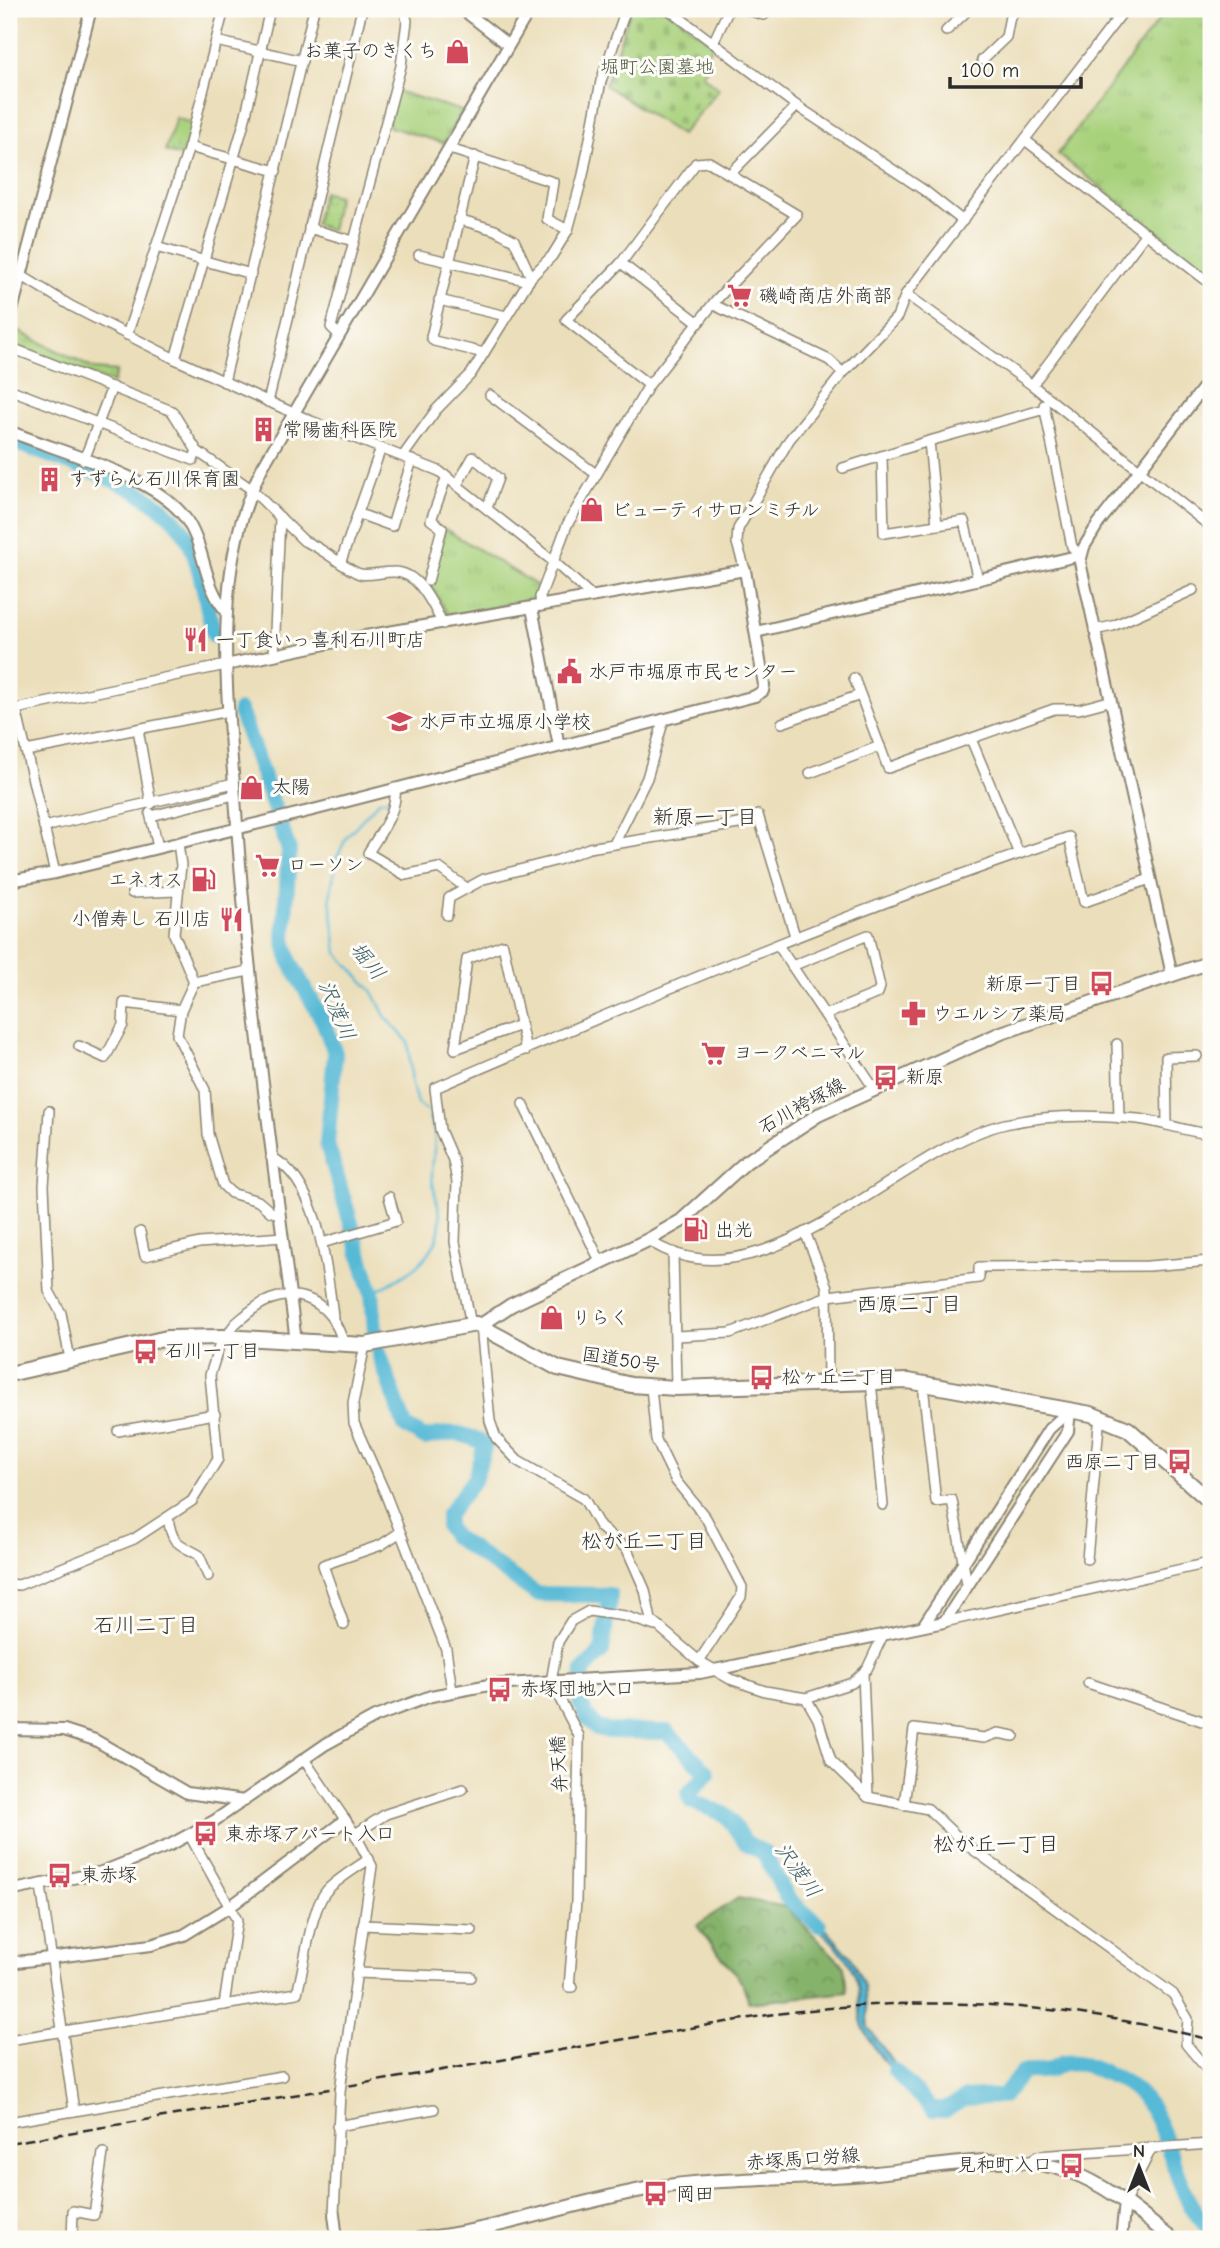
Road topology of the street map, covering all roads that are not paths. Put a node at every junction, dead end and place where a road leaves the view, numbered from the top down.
1 (90, 9) edge
2 (224, 9) edge
3 (270, 9) edge
4 (314, 9) edge
5 (362, 9) edge
6 (399, 9) edge
7 (462, 9) edge
8 (530, 9) edge
9 (626, 9) edge
10 (668, 9) edge
11 (729, 9) edge
12 (744, 9) edge
13 (771, 9) edge
14 (969, 9) edge
15 (1017, 9) edge
16 (1125, 9) edge
17 (946, 31) dead end
18 (216, 41) junction
19 (713, 43) junction
20 (508, 45) junction
21 (260, 51) junction
22 (982, 60) dead end
23 (302, 61) junction
24 (797, 106) junction
25 (1025, 140) junction
26 (189, 146) junction
27 (450, 149) junction
28 (475, 156) junction
29 (233, 159) junction
30 (276, 172) junction
31 (730, 174) junction
32 (458, 219) junction
33 (963, 221) junction
34 (309, 228) junction
35 (568, 229) junction
36 (1146, 233) junction
37 (353, 241) junction
38 (156, 247) junction
39 (419, 255) dead end
40 (204, 261) junction
41 (447, 261) junction
42 (621, 263) junction
43 (9, 268) edge
44 (19, 274) junction
45 (251, 274) junction
46 (530, 279) junction
47 (1211, 284) edge
48 (906, 294) junction
49 (439, 300) junction
50 (714, 305) junction
51 (506, 316) junction
52 (9, 322) edge
53 (699, 323) junction
54 (127, 335) junction
55 (339, 335) junction
56 (9, 347) edge
57 (484, 353) junction
58 (175, 359) junction
59 (843, 373) junction
60 (1211, 378) edge
61 (223, 382) junction
62 (649, 385) junction
63 (1032, 385) junction
64 (112, 387) junction
65 (9, 389) edge
66 (1042, 393) junction
67 (490, 395) dead end
68 (268, 402) junction
69 (1045, 409) junction
70 (294, 413) junction
71 (98, 423) junction
72 (9, 431) edge
73 (929, 441) junction
74 (381, 447) junction
75 (197, 451) junction
76 (882, 456) junction
77 (408, 458) junction
78 (84, 460) junction
79 (843, 468) dead end
80 (1138, 472) junction
81 (596, 474) junction
82 (447, 476) junction
83 (458, 483) junction
84 (251, 489) junction
85 (487, 508) junction
86 (359, 514) junction
87 (280, 517) junction
88 (937, 525) junction
89 (1211, 527) edge
90 (1081, 555) junction
91 (341, 561) junction
92 (554, 562) junction
93 (745, 569) junction
94 (978, 580) junction
95 (428, 581) dead end
96 (1193, 590) dead end
97 (593, 597) junction
98 (536, 607) junction
99 (228, 612) junction
100 (443, 624) junction
101 (1094, 631) junction
102 (756, 632) junction
103 (274, 655) junction
104 (226, 665) junction
105 (854, 678) dead end
106 (860, 695) junction
107 (1109, 701) junction
108 (13, 707) edge
109 (229, 711) junction
110 (664, 719) junction
111 (782, 723) dead end
112 (138, 729) junction
113 (971, 739) junction
114 (559, 746) junction
115 (880, 746) junction
116 (26, 751) junction
117 (810, 773) dead end
118 (234, 783) junction
119 (395, 788) junction
120 (234, 795) junction
121 (149, 804) junction
122 (151, 816) junction
123 (44, 827) junction
124 (237, 828) junction
125 (178, 843) junction
126 (614, 844) junction
127 (158, 847) junction
128 (1019, 854) junction
129 (55, 873) junction
130 (1150, 879) junction
131 (9, 881) edge
132 (465, 887) junction
133 (176, 891) junction
134 (132, 893) dead end
135 (447, 915) dead end
136 (796, 936) junction
137 (778, 945) junction
138 (1211, 962) edge
139 (792, 966) junction
140 (249, 971) junction
141 (1172, 975) junction
142 (194, 982) junction
143 (181, 1010) junction
144 (825, 1015) junction
145 (520, 1024) junction
146 (1117, 1044) dead end
147 (79, 1046) dead end
148 (526, 1050) junction
149 (1197, 1056) dead end
150 (875, 1090) junction
151 (523, 1104) dead end
152 (49, 1111) dead end
153 (1119, 1118) junction
154 (1167, 1125) junction
155 (1211, 1134) edge
156 (271, 1157) junction
157 (388, 1197) dead end
158 (279, 1214) junction
159 (141, 1232) dead end
160 (806, 1232) junction
161 (283, 1237) junction
162 (648, 1240) junction
163 (322, 1243) junction
164 (673, 1252) junction
165 (1211, 1261) edge
166 (601, 1263) junction
167 (290, 1294) junction
168 (828, 1296) junction
169 (332, 1317) junction
170 (476, 1325) junction
171 (676, 1336) junction
172 (225, 1337) junction
173 (296, 1342) junction
174 (344, 1345) junction
175 (365, 1345) junction
176 (70, 1359) junction
177 (9, 1374) edge
178 (871, 1381) junction
179 (828, 1383) junction
180 (926, 1383) junction
181 (651, 1387) junction
182 (676, 1388) junction
183 (1070, 1410) junction
184 (215, 1414) junction
185 (1102, 1417) junction
186 (118, 1431) dead end
187 (1211, 1502) edge
188 (883, 1505) dead end
189 (168, 1518) junction
190 (399, 1533) junction
191 (1087, 1559) dead end
192 (963, 1562) junction
193 (1210, 1563) edge
194 (208, 1576) dead end
195 (9, 1584) edge
196 (967, 1584) dead end
197 (944, 1622) junction
198 (344, 1626) dead end
199 (656, 1626) junction
200 (923, 1626) junction
201 (883, 1635) junction
202 (698, 1661) junction
203 (713, 1671) junction
204 (863, 1674) junction
205 (551, 1682) junction
206 (1088, 1683) dead end
207 (452, 1691) junction
208 (806, 1698) junction
209 (1211, 1724) edge
210 (9, 1729) edge
211 (1014, 1736) dead end
212 (304, 1759) junction
213 (463, 1789) dead end
214 (868, 1797) junction
215 (244, 1801) junction
216 (904, 1805) junction
217 (345, 1820) junction
218 (355, 1834) junction
219 (190, 1836) junction
220 (369, 1859) junction
221 (41, 1886) junction
222 (9, 1891) edge
223 (231, 1906) junction
224 (363, 1925) junction
225 (472, 1930) dead end
226 (51, 1957) junction
227 (9, 1963) edge
228 (356, 1973) junction
229 (471, 1977) dead end
230 (573, 1987) dead end
231 (223, 2005) junction
232 (63, 2031) junction
233 (9, 2040) edge
234 (1211, 2074) edge
235 (282, 2076) dead end
236 (434, 2109) dead end
237 (74, 2112) junction
238 (9, 2122) edge
239 (337, 2126) junction
240 (1211, 2144) edge
241 (1154, 2147) junction
242 (103, 2153) dead end
243 (1031, 2162) junction
244 (1125, 2202) junction
245 (334, 2214) joint
246 (485, 2234) edge
247 (72, 2239) edge
248 (337, 2239) edge
249 (427, 2239) edge
250 (1121, 2239) edge
251 (1172, 2239) edge

1 - 44 street
2 - 18 street
3 - 21 street
4 - 23 street
5 - 34 street
6 - 37 street
7 - 20 street
8 - 20 street
9 - 35 street
10 - 19 street
11 - 19 street
12 - 13 street
14 - 17 street
15 - 22 street
16 - 25 street
18 - 21 street
18 - 26 street
19 - 24 street
20 - 27 street
21 - 23 street
21 - 29 street
23 - 30 street
24 - 31 street
24 - 33 street
25 - 33 street
25 - 36 street
26 - 29 street
26 - 38 street
27 - 28 street
27 - 55 street
28 - 32 street
28 - 35 street
29 - 30 street
29 - 40 street
30 - 45 street
31 - 42 street
31 - 50 street
32 - 41 street
32 - 46 street
33 - 48 street
34 - 37 street
34 - 68 street
35 - 46 street
36 - 47 street
36 - 63 street
37 - 55 street
38 - 40 street
38 - 54 street
39 - 41 street
40 - 45 street
40 - 58 street
41 - 46 street
41 - 49 street
42 - 53 street
42 - 62 street
43 - 44 street
44 - 52 street
44 - 54 street
45 - 61 street
46 - 51 street
48 - 59 street
48 - 63 street
49 - 51 street
49 - 57 street
50 - 53 street
50 - 59 street
51 - 57 street
53 - 62 street
54 - 58 street
55 - 70 street
56 - 64 street
57 - 77 street
58 - 61 street
59 - 93 street
60 - 80 street
61 - 68 street
62 - 81 street
63 - 66 street
64 - 71 street
64 - 75 street
65 - 71 street
66 - 69 street
66 - 80 street
67 - 81 street
68 - 70 street
69 - 73 street
69 - 90 street
70 - 74 street
70 - 84 street
71 - 75 street
71 - 78 street
72 - 78 street
73 - 76 street
73 - 88 street
74 - 77 street
74 - 86 street
75 - 84 street
76 - 79 street
76 - 88 street
77 - 82 street
77 - 86 street
78 - 99 street
80 - 89 street
80 - 90 street
81 - 92 street
82 - 83 street
82 - 95 street
83 - 85 street
83 - 85 street
84 - 87 street
84 - 99 street
85 - 92 street
86 - 91 street
87 - 91 street
87 - 103 street
88 - 94 street
90 - 94 street
90 - 101 street
91 - 100 street
92 - 97 street
92 - 98 street
93 - 97 street
93 - 102 street
94 - 102 street
96 - 101 street
97 - 98 street
98 - 100 street
98 - 114 street
99 - 104 street
100 - 103 street
101 - 107 street
102 - 110 street
103 - 104 street
104 - 108 street
104 - 109 street
105 - 106 street
106 - 111 street
106 - 115 street
107 - 113 street
107 - 130 street
108 - 116 street
109 - 112 street
109 - 118 street
110 - 114 street
110 - 126 street
112 - 116 street
112 - 121 street
113 - 115 street
113 - 128 street
114 - 119 street
115 - 117 street
116 - 123 street
118 - 120 street
118 - 121 street
119 - 124 street
119 - 132 street
120 - 122 street
120 - 124 street
121 - 122 street
121 - 123 street
122 - 127 street
123 - 129 street
124 - 125 street
124 - 140 street
125 - 127 street
125 - 133 street
126 - 132 street
126 - 136 street
127 - 129 street
128 - 130 street
128 - 136 street
129 - 131 street
130 - 141 street
132 - 135 street
133 - 134 street
133 - 142 street
136 - 137 street
137 - 139 street
137 - 148 street
138 - 141 main road, 石川袴塚線
139 - 144 street
139 - 144 street
140 - 142 street
140 - 156 street
141 - 150 main road, 石川袴塚線
142 - 143 street
143 - 147 street
143 - 158 street
144 - 150 street
145 - 145 street
145 - 148 street
146 - 153 street
148 - 170 street
149 - 154 street
150 - 162 main road, 石川袴塚線
151 - 166 street
152 - 176 street
153 - 154 street
153 - 160 street
154 - 155 street
156 - 158 street
156 - 163 street
157 - 163 street
158 - 161 street
159 - 161 street
160 - 164 street
160 - 168 street
161 - 167 street
162 - 164 street
162 - 166 main road, 石川袴塚線
163 - 169 street
164 - 171 street
165 - 168 street
166 - 170 main road, 石川袴塚線
167 - 169 street
167 - 172 street
167 - 173 street
168 - 171 street
168 - 179 street
169 - 174 street
170 - 175 highway
170 - 181 highway, 国道50号
170 - 199 street
171 - 182 street
172 - 173 highway
172 - 176 highway
172 - 184 street
173 - 174 highway
174 - 175 highway
175 - 190 street
176 - 177 highway
178 - 179 highway, 国道50号
178 - 180 highway, 国道50号
178 - 188 street
179 - 182 highway, 国道50号
180 - 183 highway, 国道50号
180 - 192 street
181 - 182 highway, 国道50号
181 - 202 street
183 - 185 highway, 国道50号
183 - 192 street
183 - 197 street
184 - 186 street
184 - 189 street
185 - 187 highway, 国道50号
185 - 191 street
189 - 194 street
189 - 195 street
190 - 198 street
190 - 207 street
192 - 196 street
192 - 200 street
193 - 197 street
197 - 200 street
199 - 202 street
199 - 205 street
200 - 201 street
201 - 203 street
201 - 204 street
202 - 203 street
203 - 205 street
203 - 208 street
204 - 208 street
204 - 214 street
205 - 207 street
205 - 230 street, 弁天橋
206 - 209 street
207 - 212 street
208 - 214 street
210 - 215 street
211 - 216 street
212 - 215 street
212 - 217 street
213 - 218 street
214 - 216 street
215 - 219 street
216 - 234 street
217 - 218 street
217 - 223 street
218 - 220 street
219 - 221 street
219 - 223 street
220 - 224 street
220 - 231 street
221 - 222 street
221 - 226 street
223 - 226 street
223 - 231 street
224 - 225 street
224 - 228 street
226 - 227 street
226 - 232 street
228 - 229 street
228 - 239 street, bridge
231 - 232 street
232 - 233 street
232 - 237 street
235 - 237 street
236 - 239 street
237 - 238 street
239 - 245 street
240 - 241 street
241 - 243 street
241 - 244 street
242 - 247 street
243 - 244 main road, 赤塚馬口労線
243 - 246 main road, 赤塚馬口労線
244 - 250 street
244 - 251 main road, 赤塚馬口労線
245 - 248 street
246 - 249 main road, 赤塚馬口労線

